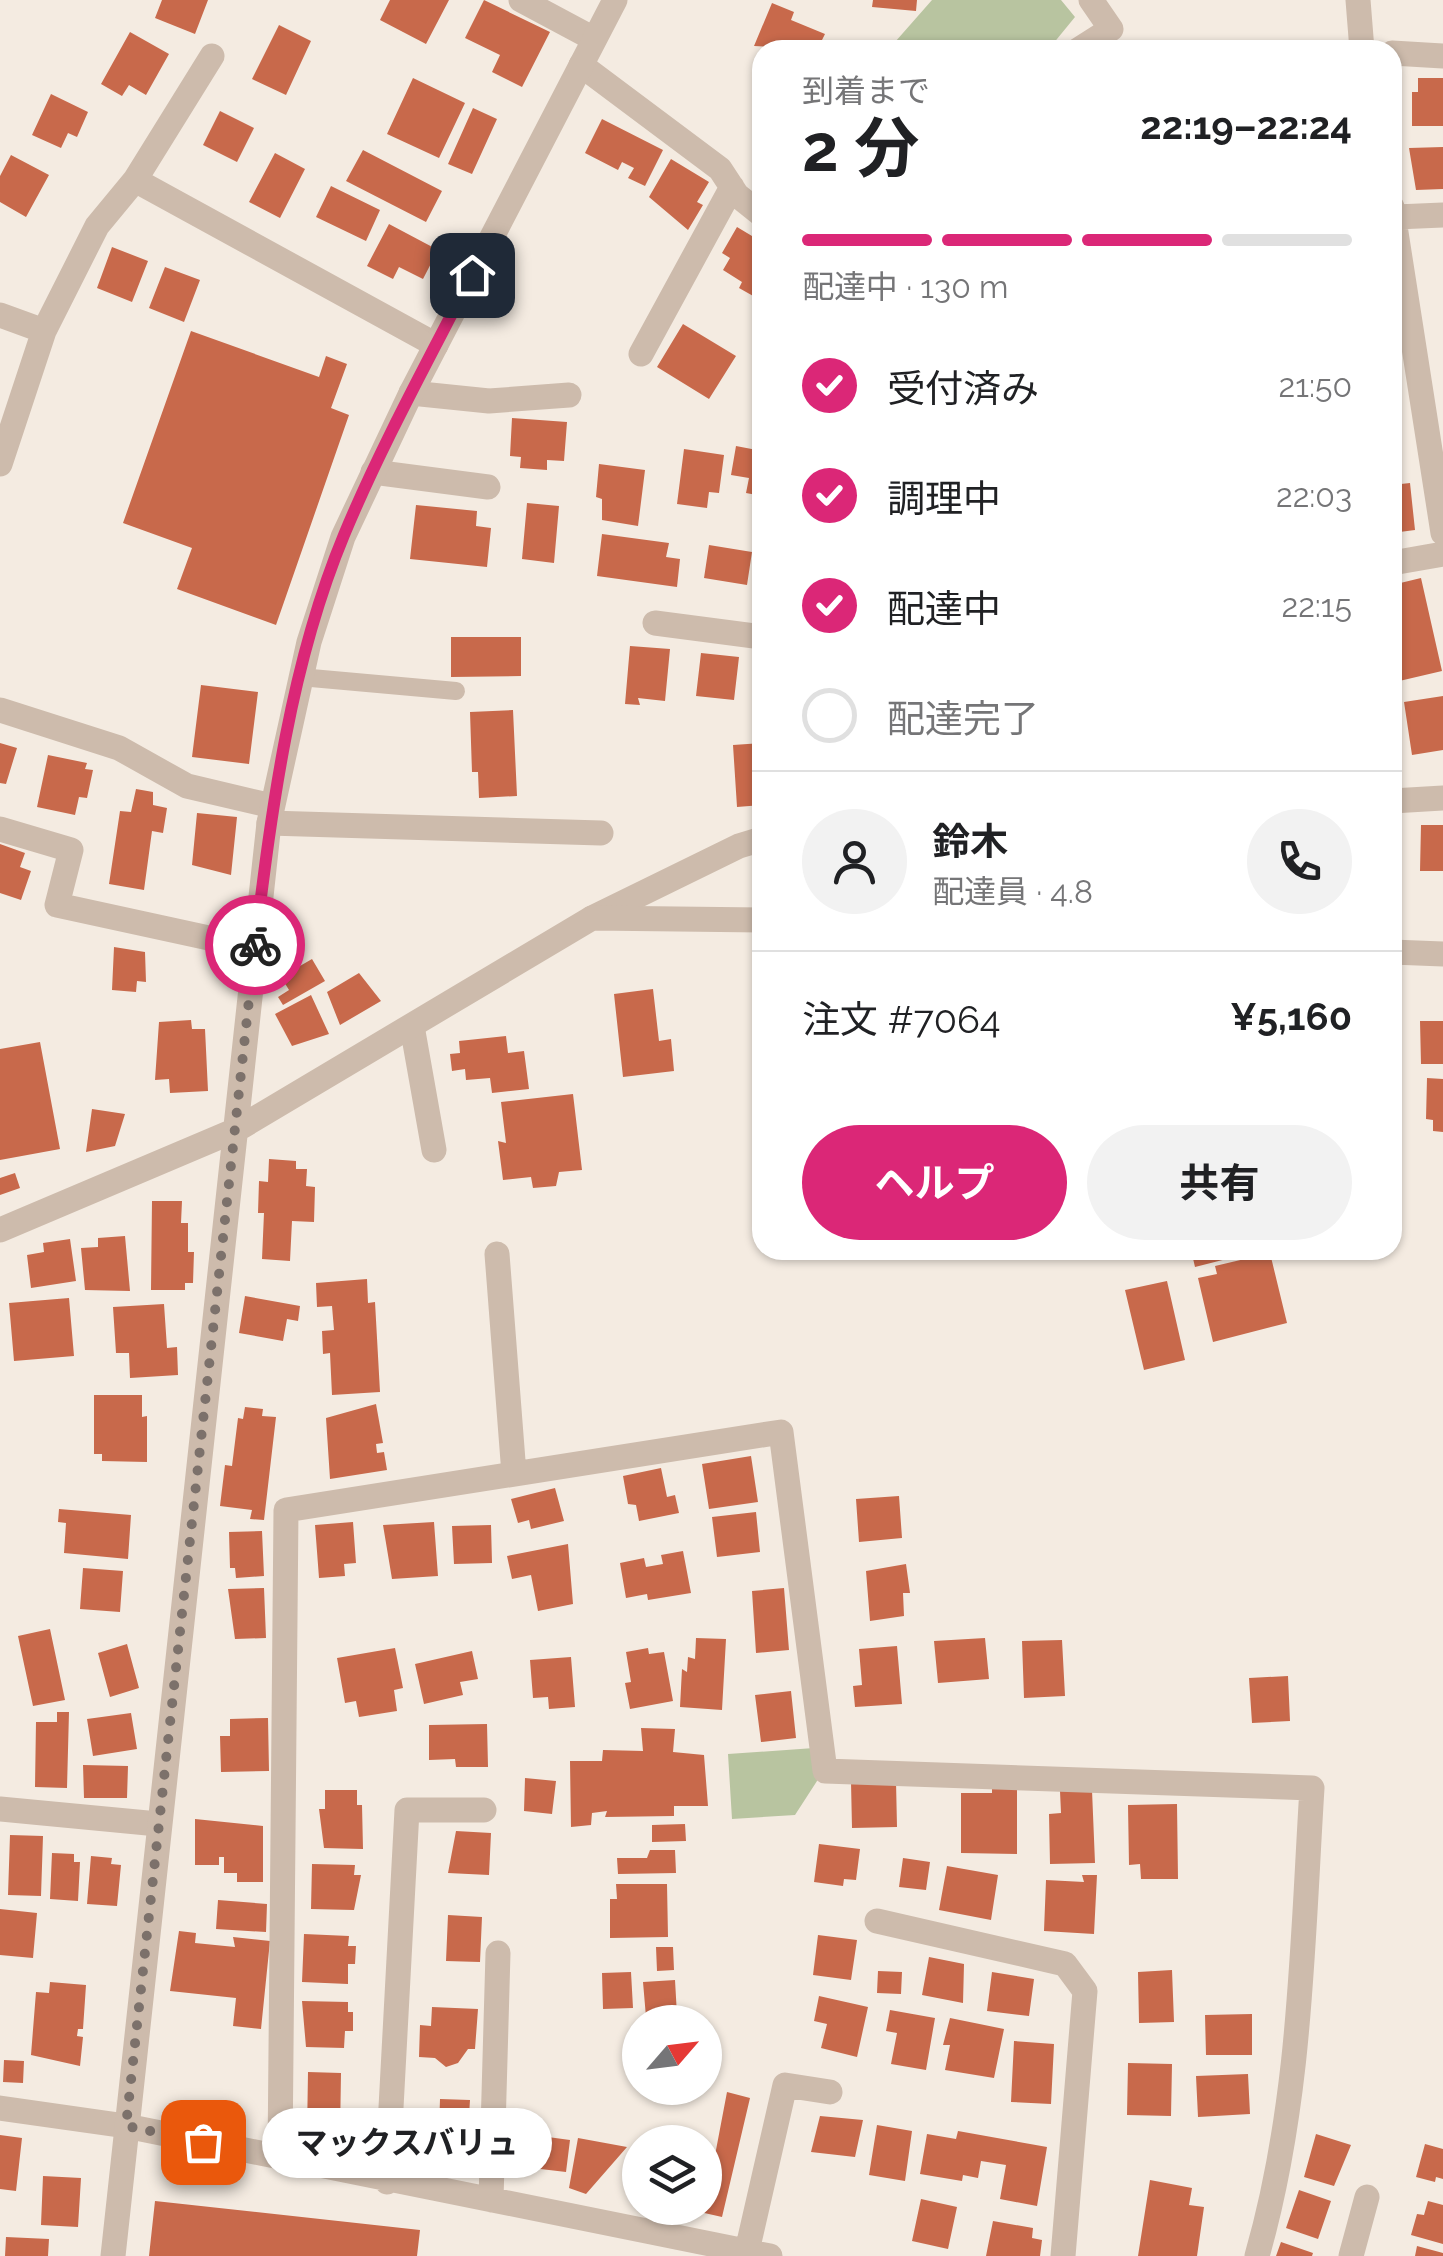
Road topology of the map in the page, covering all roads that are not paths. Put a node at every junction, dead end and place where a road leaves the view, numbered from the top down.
1 (521, 0) edge
2 (615, 0) edge
3 (1091, 0) edge
4 (1358, 0) edge
5 (594, 39) junction
6 (1093, 40) edge
7 (1361, 40) edge
8 (1402, 54) edge
9 (212, 56) dead end
10 (1443, 56) edge
11 (580, 65) junction
12 (135, 180) junction
13 (732, 187) junction
14 (752, 205) edge
15 (1402, 212) edge
16 (1443, 214) edge
17 (1402, 262) edge
18 (0, 315) edge
19 (44, 331) junction
20 (436, 346) junction
21 (642, 354) dead end
22 (410, 393) junction
23 (569, 395) dead end
24 (0, 464) edge
25 (373, 472) junction
26 (488, 487) dead end
27 (1439, 492) edge
28 (1443, 532) edge
29 (1443, 554) edge
30 (1402, 561) edge
31 (654, 624) dead end
32 (752, 636) edge
33 (300, 677) junction
34 (456, 692) dead end
35 (0, 710) edge
36 (1443, 798) edge
37 (1402, 800) edge
38 (270, 814) junction
39 (0, 829) edge
40 (600, 833) dead end
41 (752, 842) edge
42 (592, 918) junction
43 (752, 920) edge
44 (255, 948) junction
45 (1402, 952) edge
46 (1443, 954) edge
47 (412, 1026) junction
48 (236, 1130) junction
49 (434, 1150) dead end
50 (0, 1230) edge
51 (497, 1254) dead end
52 (514, 1474) junction
53 (0, 1809) edge
54 (484, 1810) dead end
55 (158, 1824) junction
56 (877, 1920) dead end
57 (498, 1954) dead end
58 (830, 2092) dead end
59 (0, 2108) edge
60 (126, 2126) junction
61 (280, 2158) junction
62 (387, 2182) junction
63 (1367, 2197) dead end
64 (491, 2200) junction
65 (640, 2230) junction
66 (745, 2253) edge
67 (113, 2256) edge
68 (636, 2256) edge
69 (1063, 2256) edge
70 (1257, 2256) edge
71 (1351, 2256) edge

1 - 5 street
2 - 5 street
3 - 6 street
4 - 7 street
5 - 11 street
8 - 10 street
9 - 12 street
11 - 13 street
11 - 20 street
12 - 19 street
12 - 20 street
13 - 14 street
13 - 21 street
15 - 16 street
17 - 27 street
18 - 19 street
19 - 24 street
20 - 22 street
22 - 23 street
22 - 25 street
25 - 26 street
25 - 33 street
27 - 28 street
29 - 30 street
31 - 32 street
33 - 34 lane
33 - 38 street
35 - 38 street
36 - 37 street
38 - 40 street
38 - 44 street
39 - 44 street
41 - 42 street
42 - 43 street
42 - 47 street
44 - 48 street
45 - 46 street
47 - 48 street
47 - 49 street
48 - 50 street
48 - 55 street
51 - 52 street
52 - 61 street
52 - 70 street
53 - 55 street
54 - 62 street
55 - 60 street
56 - 69 street
57 - 64 street
58 - 66 street
59 - 60 street
60 - 61 street
60 - 67 street
61 - 62 street
62 - 64 street
63 - 71 street
64 - 65 street
65 - 66 street
65 - 68 street

